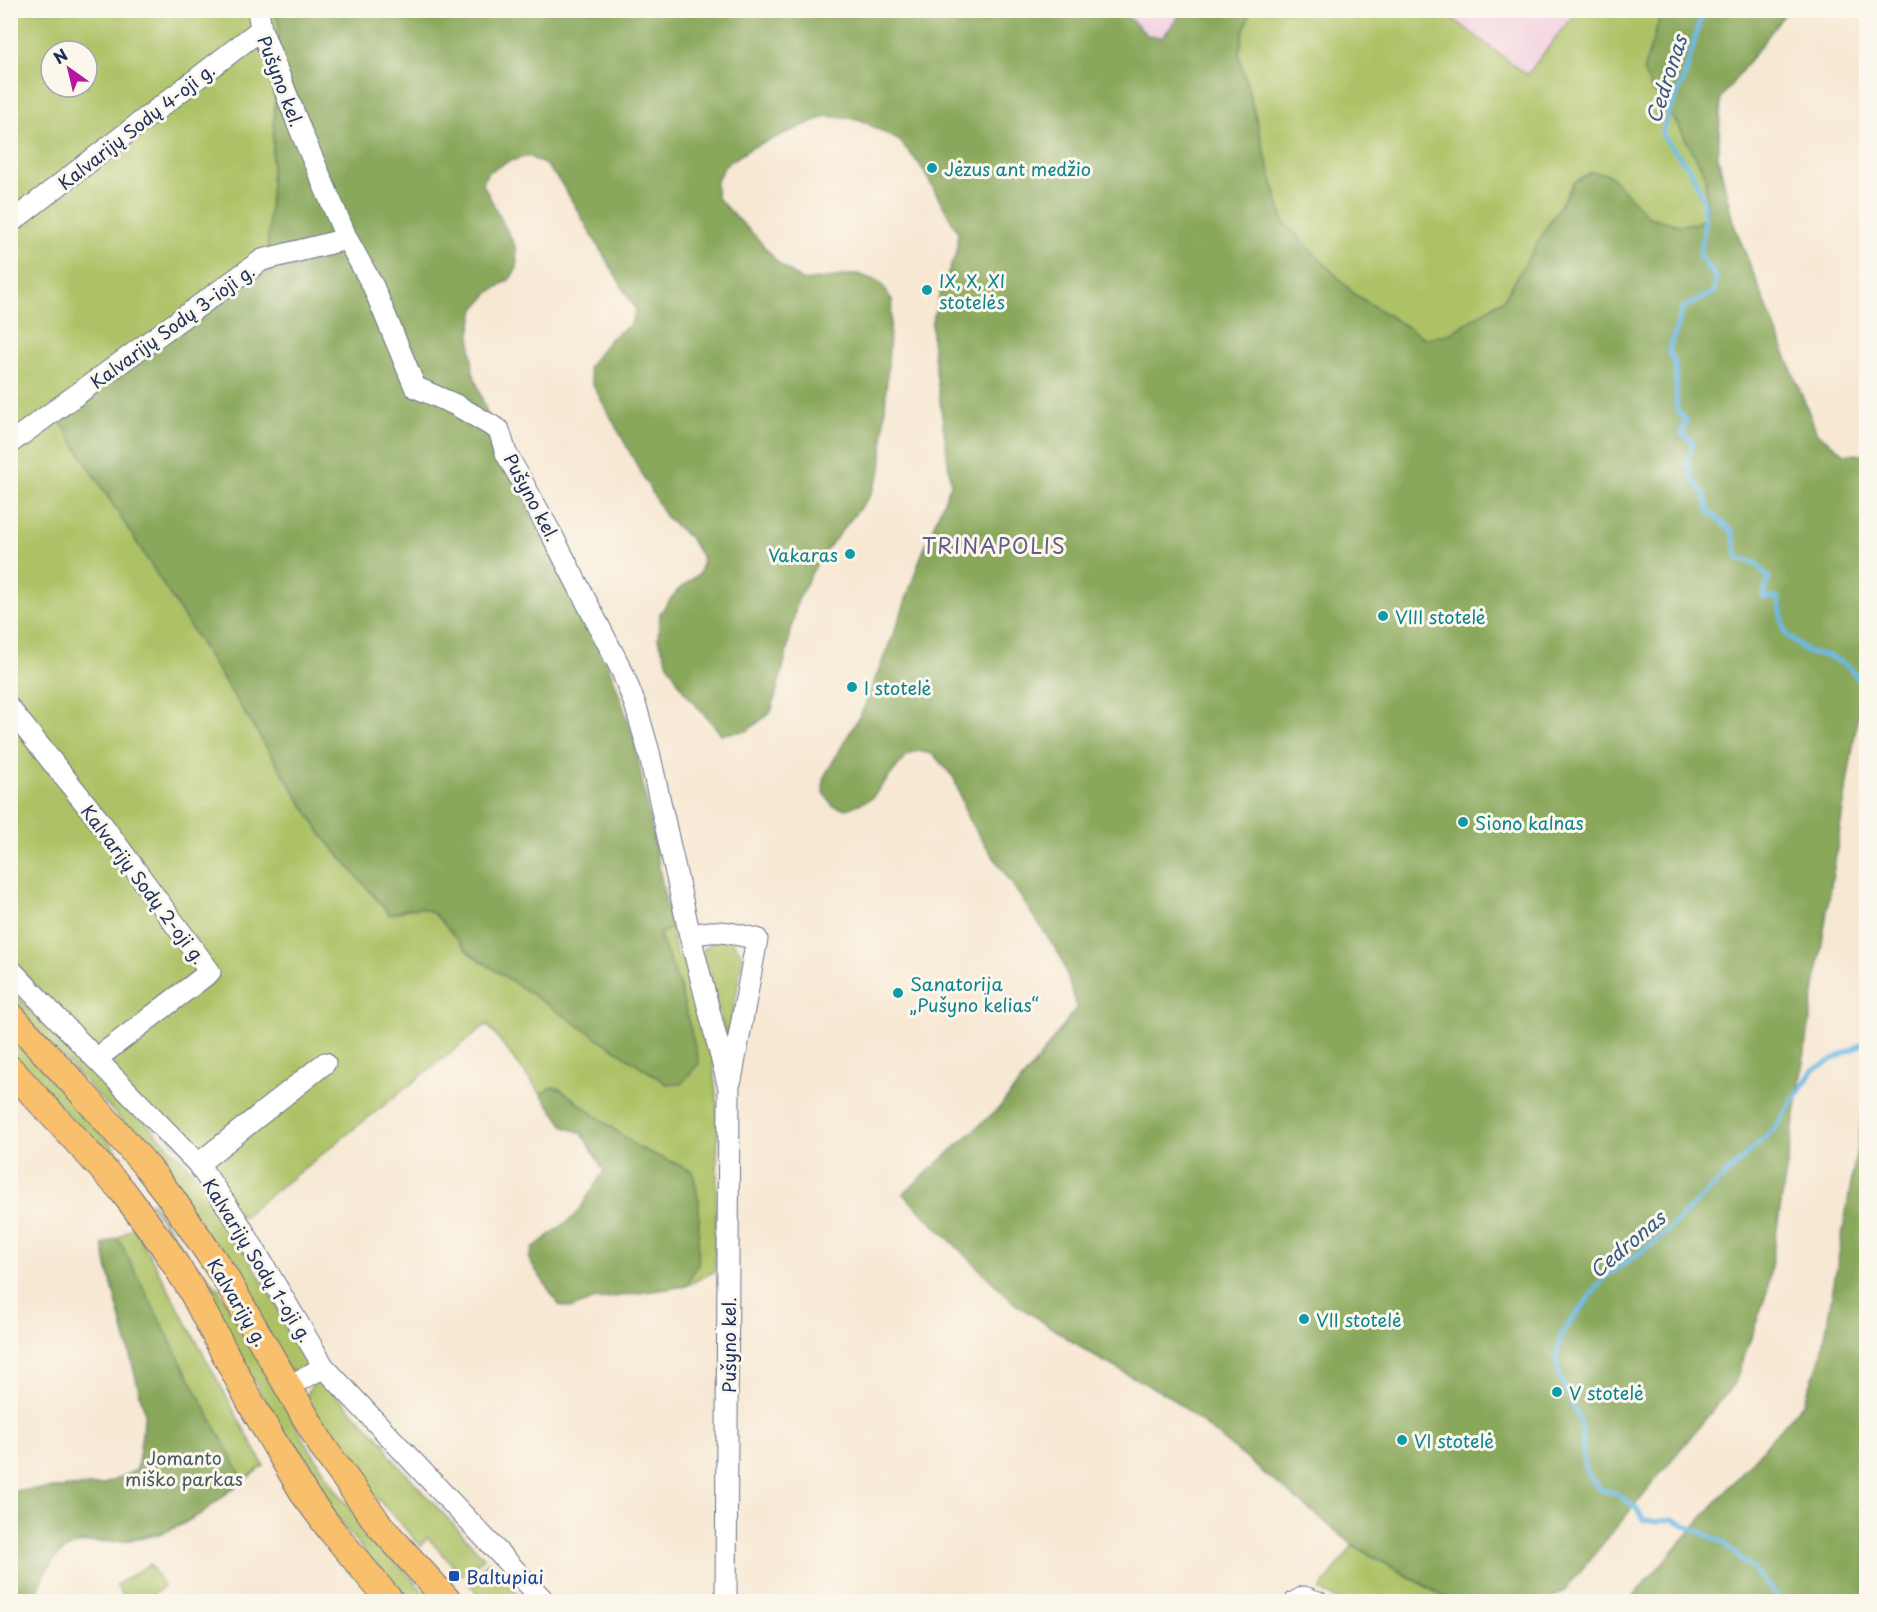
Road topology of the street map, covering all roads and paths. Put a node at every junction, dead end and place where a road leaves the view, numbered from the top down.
1 (260, 20) edge
2 (10, 223) edge
3 (347, 239) junction
4 (10, 443) edge
5 (10, 709) edge
6 (690, 936) junction
7 (10, 969) edge
8 (10, 1015) edge
9 (96, 1059) junction
10 (325, 1063) dead end
11 (10, 1069) edge
12 (729, 1088) junction
13 (198, 1164) junction
14 (148, 1168) junction
15 (122, 1190) junction
16 (324, 1367) junction
17 (288, 1387) junction
18 (391, 1602) edge
19 (449, 1602) edge
20 (545, 1602) edge
21 (726, 1602) edge
22 (1295, 1602) edge
23 (1318, 1602) edge

1 - 2 street, Kalvarijų Sodų 4-oji g.
1 - 3 street, Pušyno kel.
3 - 4 street, Kalvarijų Sodų 3-ioji g.
3 - 6 street, Pušyno kel.
5 - 9 street, Kalvarijų Sodų 2-oji g.
6 - 12 street, Pušyno kel.
6 - 12 street, Pušyno kel.
7 - 9 street
8 - 14 main road, Kalvarijų g.
9 - 13 street
10 - 13 street, Kalvarijų Sodų 1-oji g.
11 - 15 main road, Kalvarijų g.
12 - 21 street, Pušyno kel.
13 - 16 street, Kalvarijų Sodų 1-oji g.
14 - 15 main road
14 - 17 main road, Kalvarijų g.
15 - 18 main road, Kalvarijų g.
16 - 17 street
16 - 20 street, Kalvarijų Sodų 1-oji g.
17 - 19 main road, Kalvarijų g.
22 - 23 street

